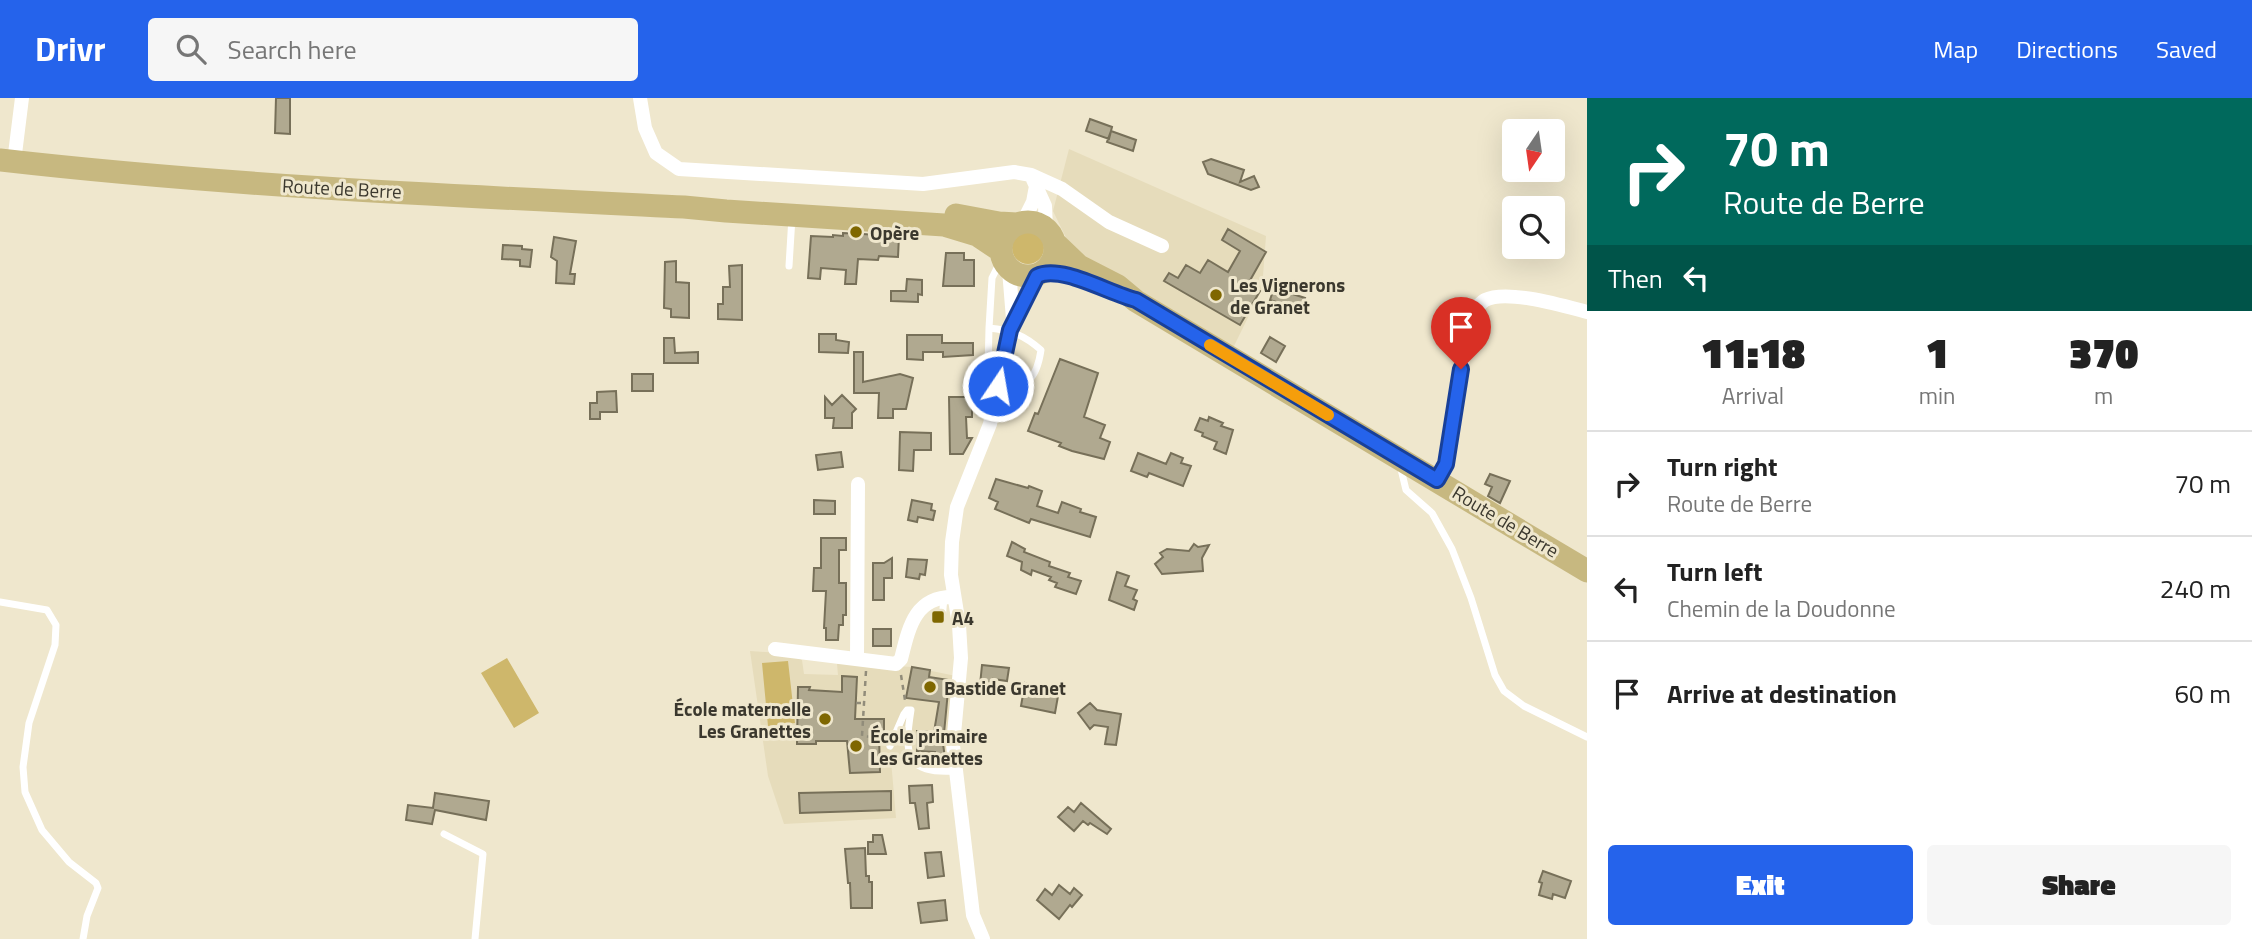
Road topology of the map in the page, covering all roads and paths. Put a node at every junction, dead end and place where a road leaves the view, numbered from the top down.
1 (22, 98) edge
2 (640, 98) edge
3 (7, 161) edge
4 (1034, 180) junction
5 (684, 206) junction
6 (876, 214) dead end
7 (792, 215) junction
8 (1020, 223) junction
9 (1051, 236) junction
10 (1163, 246) dead end
11 (1004, 260) junction
12 (789, 266) dead end
13 (1040, 274) junction
14 (1136, 300) junction
15 (1587, 312) edge
16 (1011, 325) junction
17 (989, 328) junction
18 (998, 386) junction
19 (1399, 457) junction
20 (1437, 480) junction
21 (858, 484) dead end
22 (1587, 571) edge
23 (949, 597) junction
24 (0, 602) edge
25 (942, 620) dead end
26 (775, 649) dead end
27 (862, 663) junction
28 (900, 668) dead end
29 (904, 693) dead end
30 (856, 702) dead end
31 (864, 703) junction
32 (881, 737) dead end
33 (1587, 737) edge
34 (890, 746) dead end
35 (955, 771) junction
36 (444, 834) dead end
37 (83, 939) edge
38 (475, 939) edge
39 (982, 939) edge

1 - 3 street
2 - 4 street
3 - 5 main road, Route de Berre
4 - 8 street
4 - 9 street
4 - 10 street
5 - 7 main road, Route de Berre
5 - 8 main road, Route de Berre
6 - 7 lane
7 - 11 main road, Route de Berre
7 - 12 lane
8 - 9 main road
8 - 11 main road
9 - 13 main road
9 - 14 main road, Route de Berre
11 - 13 main road
11 - 16 street
11 - 17 lane
13 - 14 main road, Route de Berre
13 - 16 street
14 - 19 main road, Route de Berre
15 - 20 street
16 - 17 lane
16 - 18 street
16 - 18 lane
17 - 18 lane
18 - 23 street
19 - 20 main road, Route de Berre
19 - 33 lane
20 - 22 main road, Route de Berre
21 - 27 street
23 - 25 lane
23 - 27 street
23 - 35 street
24 - 37 lane
26 - 27 street
27 - 31 path
28 - 29 path
30 - 31 path
31 - 32 path
34 - 35 lane
35 - 39 street
36 - 38 lane

